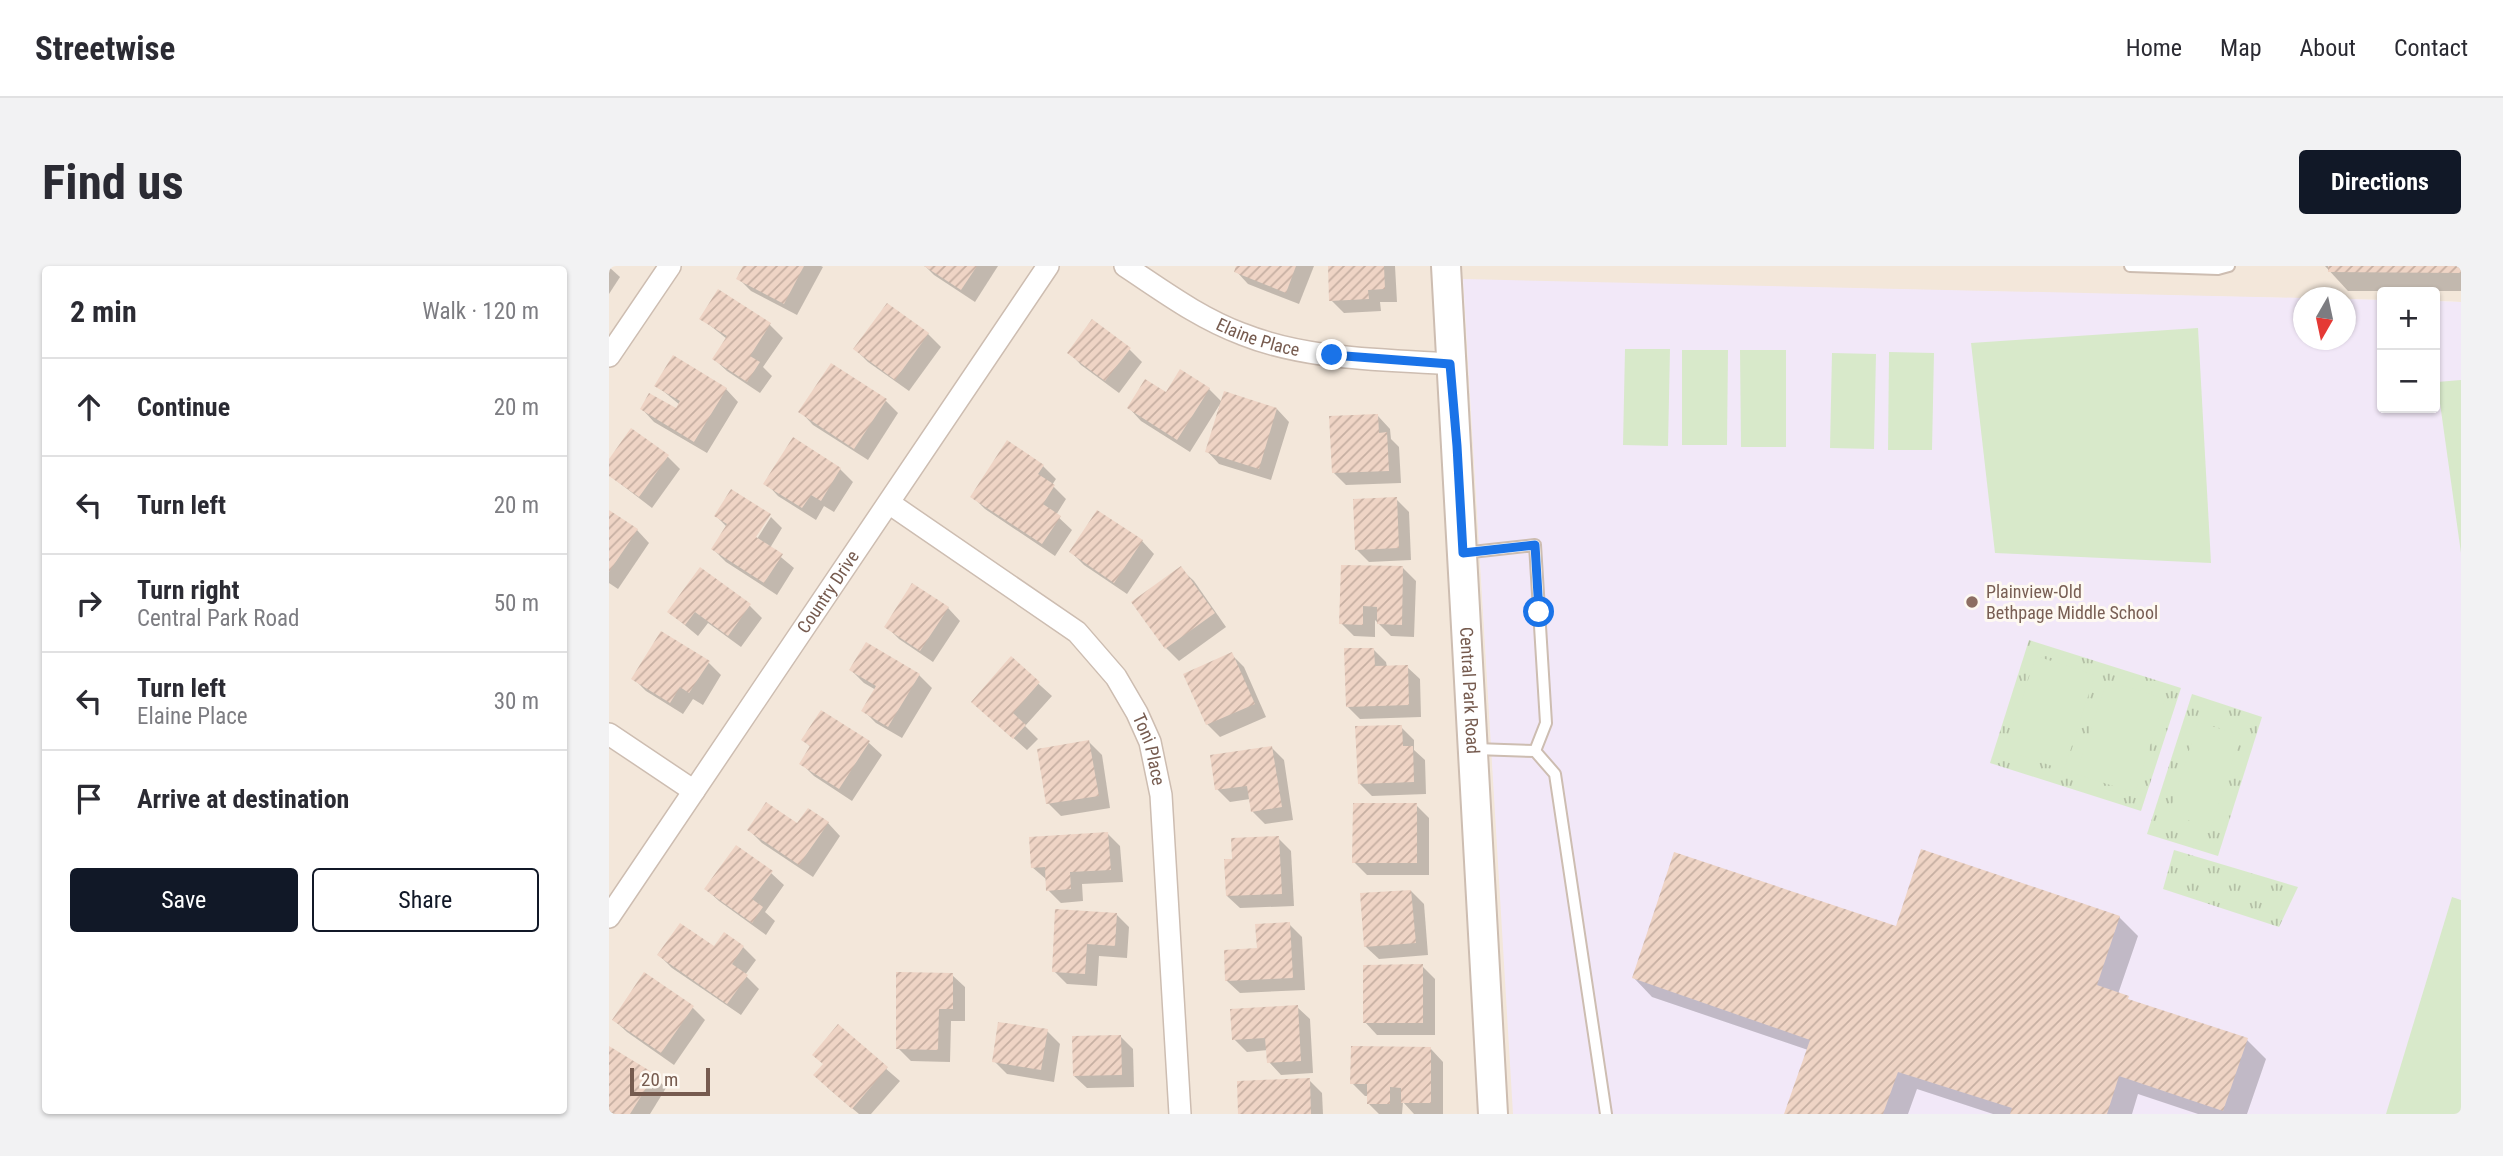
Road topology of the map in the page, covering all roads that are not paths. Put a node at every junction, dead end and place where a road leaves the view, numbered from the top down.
1 (670, 266) edge
2 (1048, 266) edge
3 (1125, 266) edge
4 (1446, 266) edge
5 (2130, 266) edge
6 (2229, 266) edge
7 (609, 356) edge
8 (1450, 364) junction
9 (889, 503) junction
10 (1463, 553) junction
11 (609, 734) edge
12 (1474, 749) junction
13 (1535, 751) junction
14 (694, 791) junction
15 (609, 918) edge
16 (1180, 1114) edge
17 (1493, 1114) edge
18 (1605, 1114) edge

1 - 7 street
2 - 9 street, Country Drive
3 - 8 street, Elaine Place
4 - 8 street, Central Park Road
5 - 6 lane
8 - 10 street, Central Park Road
9 - 14 street, Country Drive
9 - 16 street, Toni Place
10 - 12 street, Central Park Road
10 - 13 lane
11 - 14 street
12 - 13 lane
12 - 17 street, Central Park Road
13 - 18 lane
14 - 15 street, Country Drive

